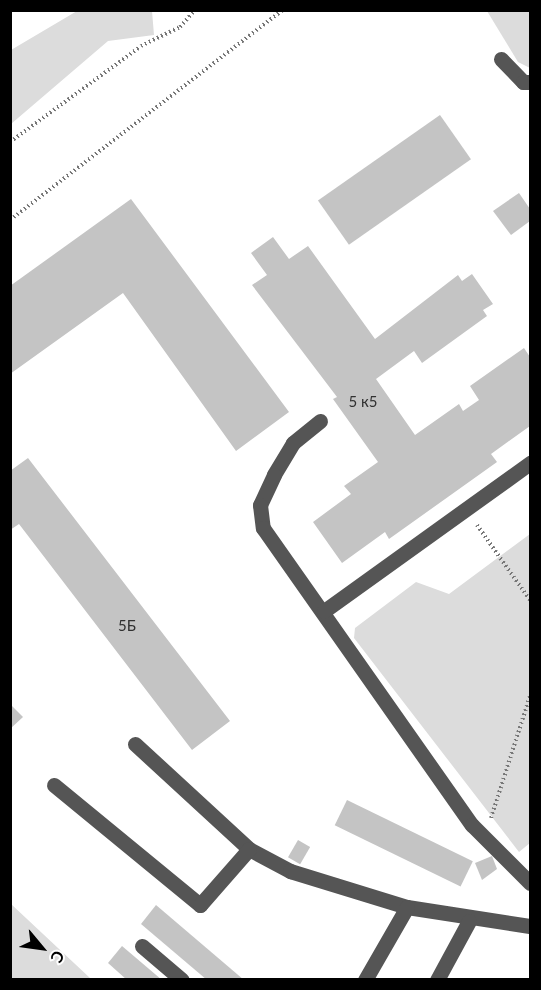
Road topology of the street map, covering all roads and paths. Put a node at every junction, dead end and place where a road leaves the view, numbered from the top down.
1 (195, 10) edge
2 (283, 10) edge
3 (501, 58) dead end
4 (531, 82) edge
5 (10, 142) edge
6 (10, 220) edge
7 (320, 421) dead end
8 (531, 463) edge
9 (466, 509) junction
10 (531, 600) edge
11 (324, 611) junction
12 (531, 696) edge
13 (135, 744) dead end
14 (54, 785) dead end
15 (486, 836) junction
16 (249, 849) junction
17 (531, 883) edge
18 (407, 907) junction
19 (469, 921) junction
20 (531, 926) edge
21 (142, 946) dead end
22 (182, 980) edge
23 (365, 980) edge
24 (437, 980) edge

1 - 5 path
2 - 6 path
3 - 4 lane
7 - 11 lane
8 - 9 lane
9 - 10 path
9 - 11 lane
11 - 15 lane
12 - 15 path
13 - 16 lane
14 - 16 lane
15 - 17 lane
16 - 18 lane
18 - 19 lane
18 - 23 lane
19 - 20 lane
19 - 24 lane
21 - 22 lane

